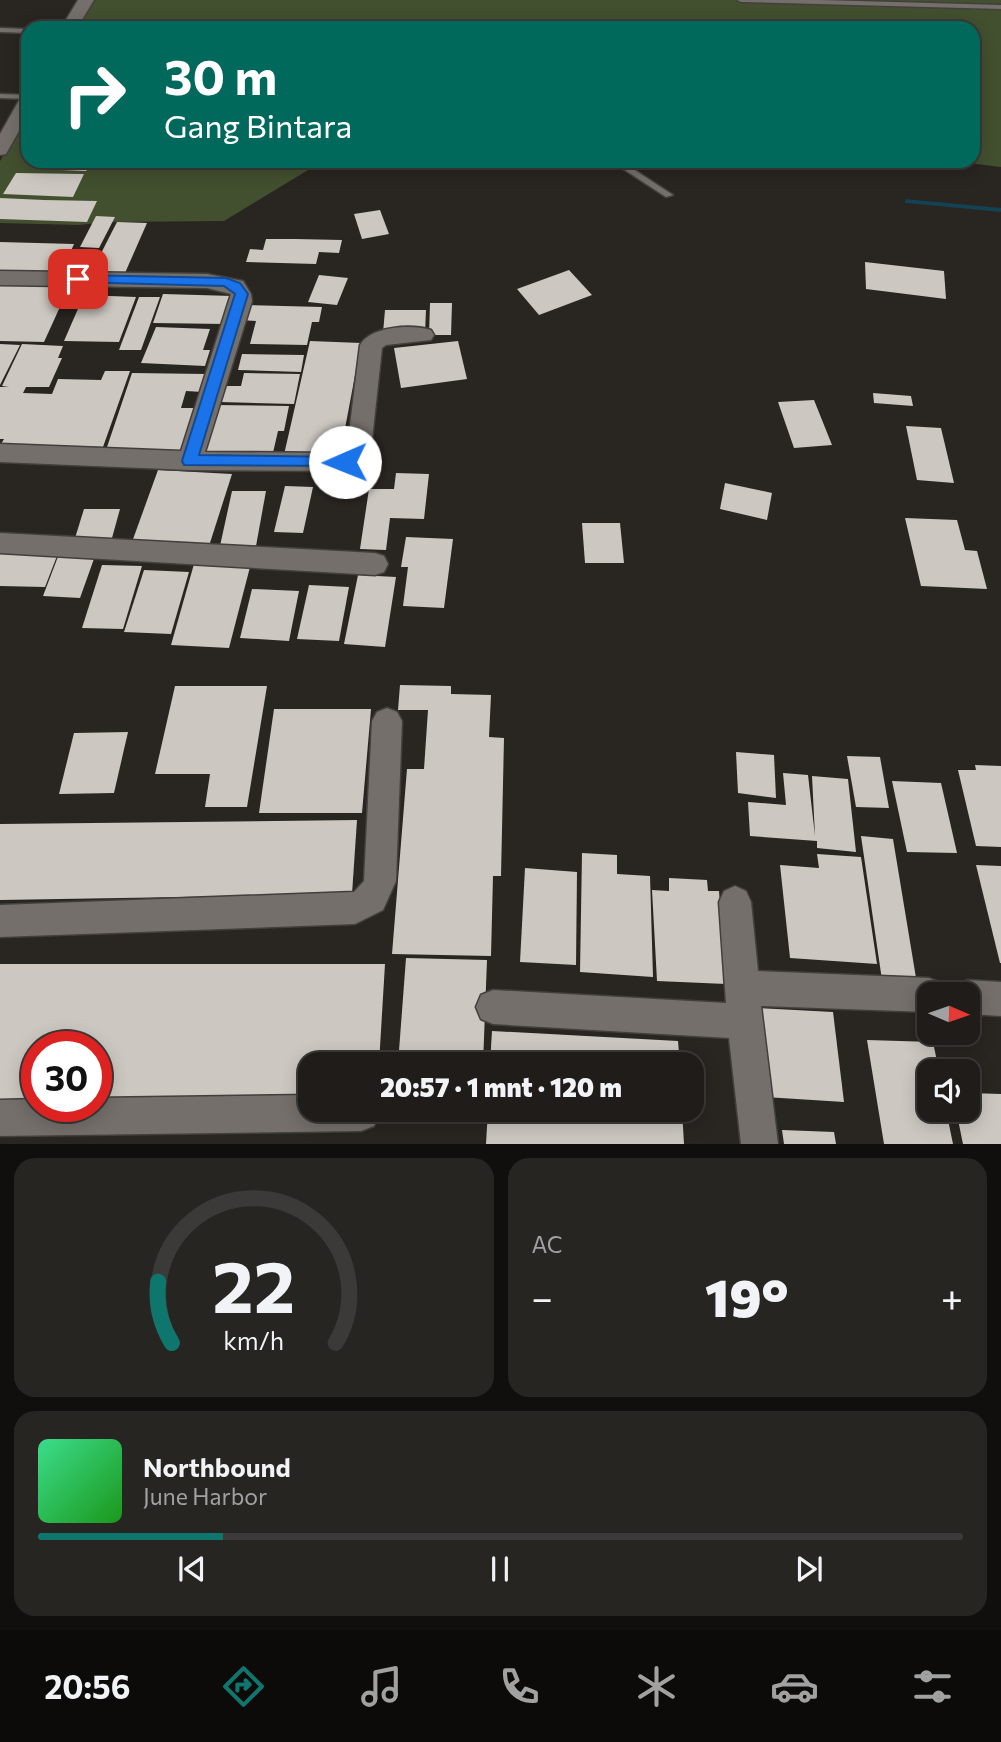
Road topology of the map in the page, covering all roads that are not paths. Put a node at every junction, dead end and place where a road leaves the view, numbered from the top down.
1 (86, 0) edge
2 (741, 0) edge
3 (888, 2) edge
4 (1001, 6) edge
5 (73, 21) edge
6 (0, 30) edge
7 (21, 31) edge
8 (0, 96) edge
9 (21, 98) edge
10 (21, 110) edge
11 (1, 146) edge
12 (626, 168) edge
13 (669, 195) dead end
14 (0, 278) edge
15 (423, 335) dead end
16 (0, 453) edge
17 (190, 461) junction
18 (0, 543) edge
19 (375, 564) dead end
20 (387, 721) dead end
21 (735, 902) dead end
22 (0, 922) edge
23 (743, 988) junction
24 (917, 995) edge
25 (980, 998) edge
26 (1001, 999) edge
27 (493, 1007) dead end
28 (745, 1022) junction
29 (298, 1114) edge
30 (0, 1118) edge
31 (760, 1143) edge

1 - 5 street
2 - 3 lane
3 - 4 lane
6 - 7 lane
8 - 9 lane
10 - 11 street
12 - 13 lane
14 - 17 street
15 - 17 street
16 - 17 street
18 - 19 street
20 - 22 street
21 - 23 street
23 - 24 street
23 - 28 street
25 - 26 street
27 - 28 street
28 - 31 street
29 - 30 street

